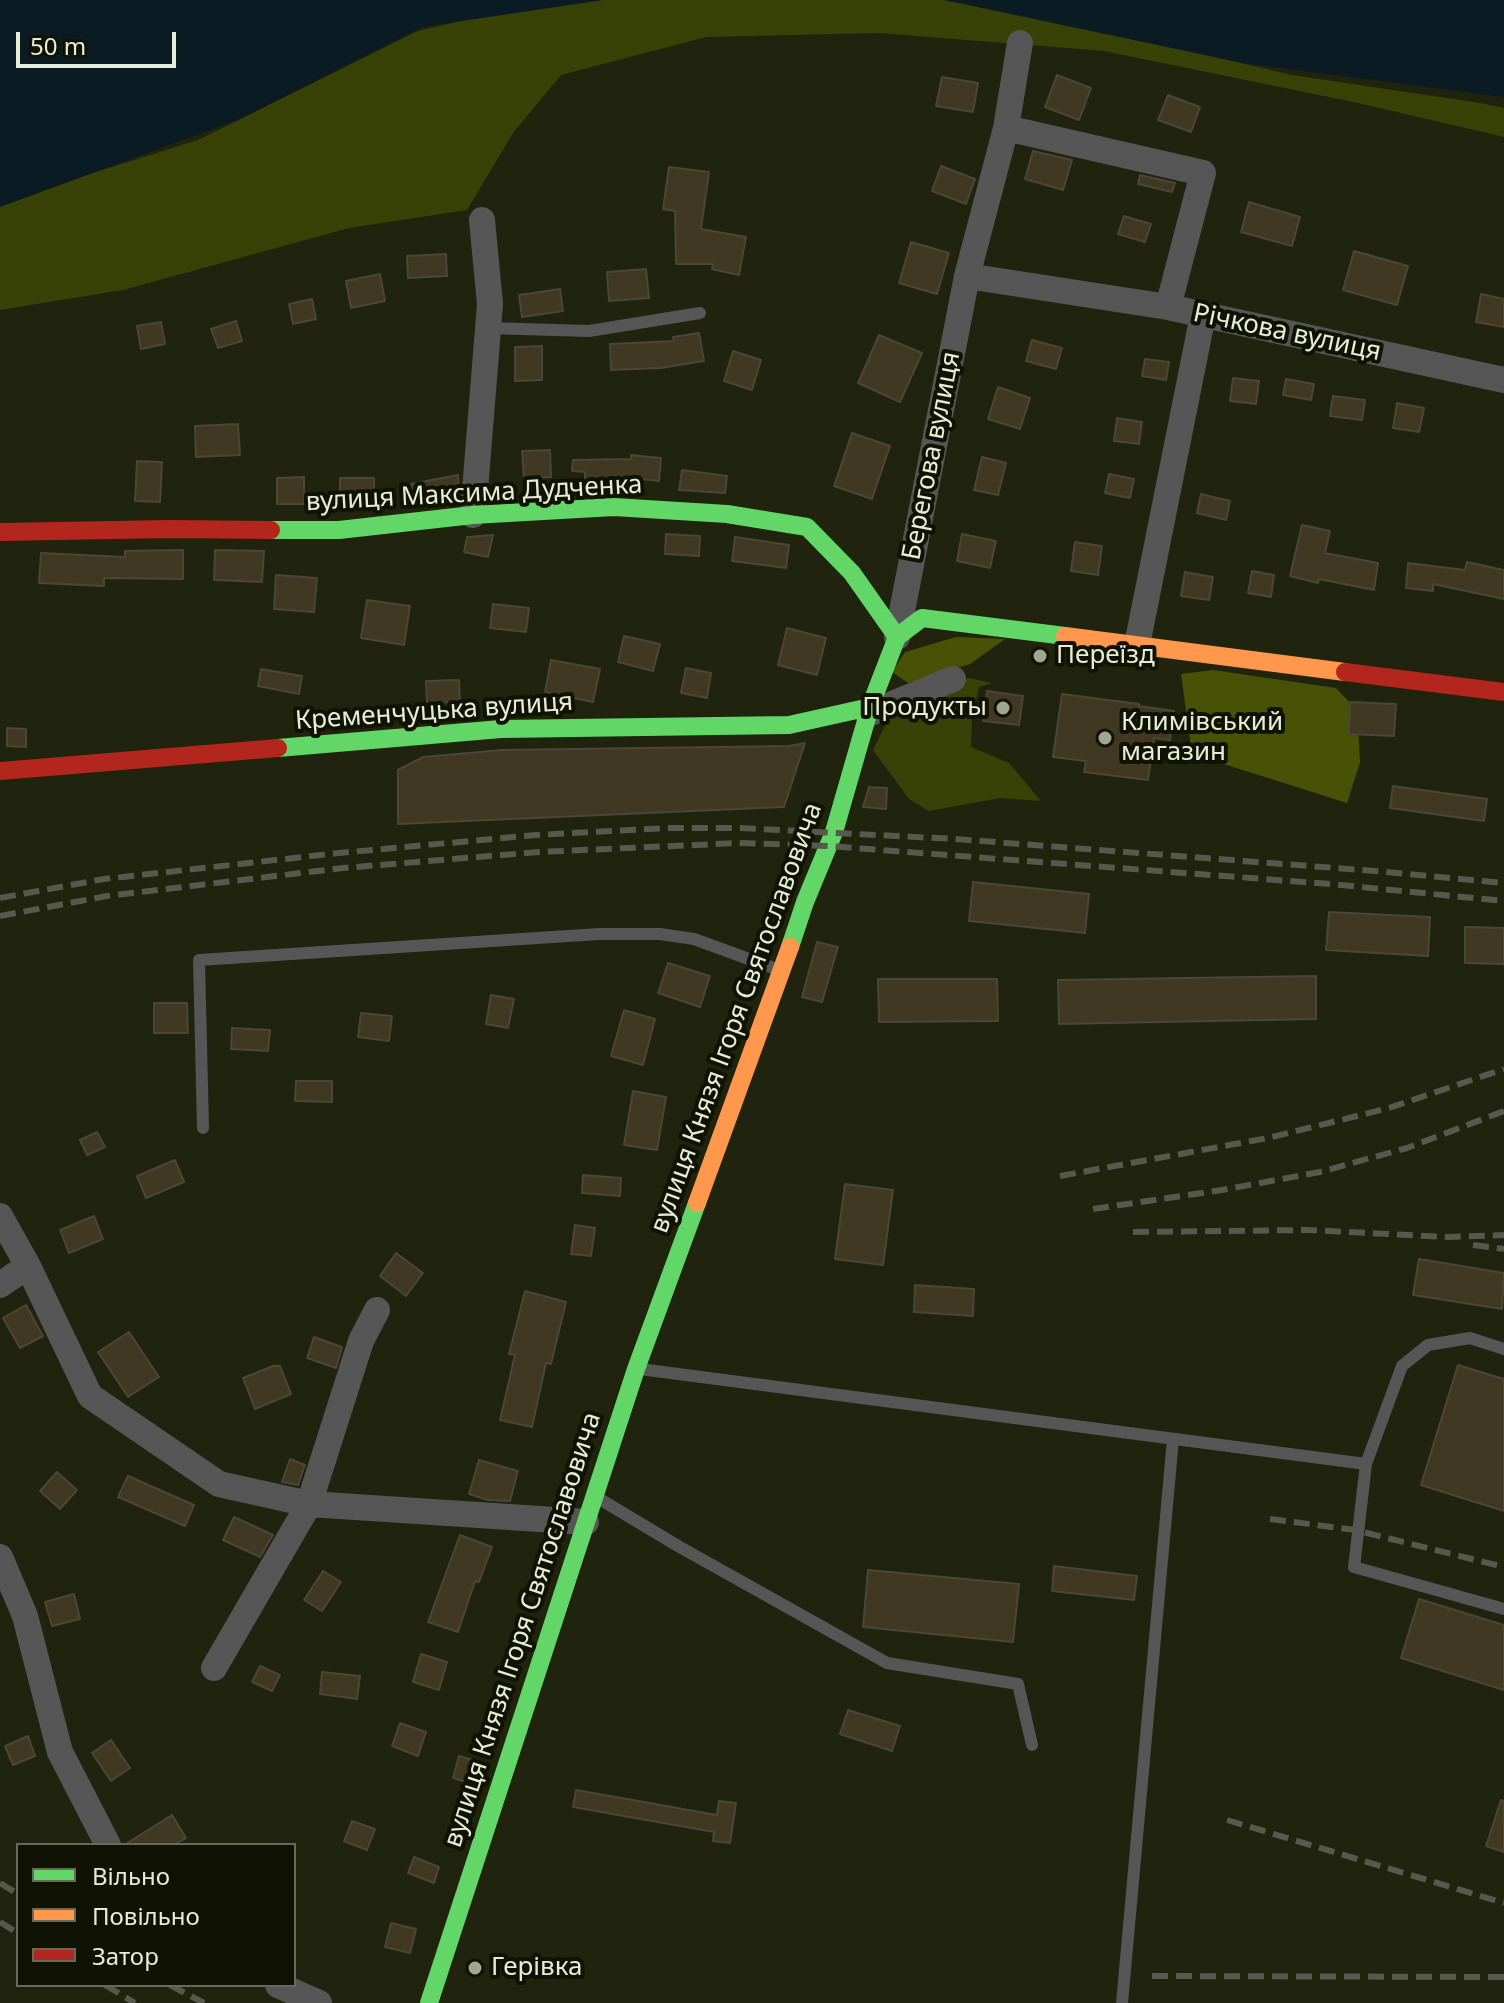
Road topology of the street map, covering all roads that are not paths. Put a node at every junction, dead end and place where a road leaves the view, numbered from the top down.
1 (1020, 43) dead end
2 (1006, 128) junction
3 (482, 220) dead end
4 (967, 276) junction
5 (1168, 307) junction
6 (700, 313) dead end
7 (1203, 315) junction
8 (488, 328) junction
9 (1504, 380) edge
10 (473, 515) junction
11 (0, 532) edge
12 (897, 637) junction
13 (1137, 645) junction
14 (953, 679) dead end
15 (1504, 692) edge
16 (869, 710) junction
17 (0, 771) edge
18 (782, 971) junction
19 (203, 1128) dead end
20 (0, 1216) edge
21 (28, 1266) junction
22 (0, 1285) edge
23 (377, 1310) dead end
24 (1504, 1349) edge
25 (636, 1369) junction
26 (1173, 1439) junction
27 (1366, 1464) junction
28 (595, 1496) junction
29 (309, 1504) junction
30 (586, 1522) junction
31 (0, 1557) edge
32 (1504, 1609) edge
33 (214, 1668) dead end
34 (1032, 1745) dead end
35 (107, 1843) edge
36 (283, 1987) edge
37 (319, 2003) edge
38 (429, 2003) edge
39 (1122, 2003) edge

1 - 2 street, Берегова вулиця
2 - 4 street, Берегова вулиця
2 - 5 street, Річкова вулиця
3 - 8 street
4 - 5 street
4 - 12 street, Берегова вулиця
5 - 7 street, Річкова вулиця
6 - 8 lane
7 - 9 street, Річкова вулиця
7 - 13 street
8 - 10 street
10 - 11 street, вулиця Максима Дудченка
10 - 12 street, вулиця Максима Дудченка
12 - 13 street
12 - 16 street, вулиця Князя Ігоря Святославовича
13 - 15 street
14 - 16 street
16 - 17 street, Кременчуцька вулиця
16 - 18 street, вулиця Князя Ігоря Святославовича
18 - 19 lane
18 - 25 street, вулиця Князя Ігоря Святославовича
20 - 21 street
21 - 22 street
21 - 29 street
23 - 29 street
24 - 27 lane
25 - 26 lane
25 - 28 street, вулиця Князя Ігоря Святославовича
26 - 27 lane
26 - 39 lane
27 - 32 lane
28 - 30 street, вулиця Князя Ігоря Святославовича
28 - 34 lane
29 - 30 street
29 - 33 street
30 - 38 street, вулиця Князя Ігоря Святославовича
31 - 35 street
36 - 37 street

